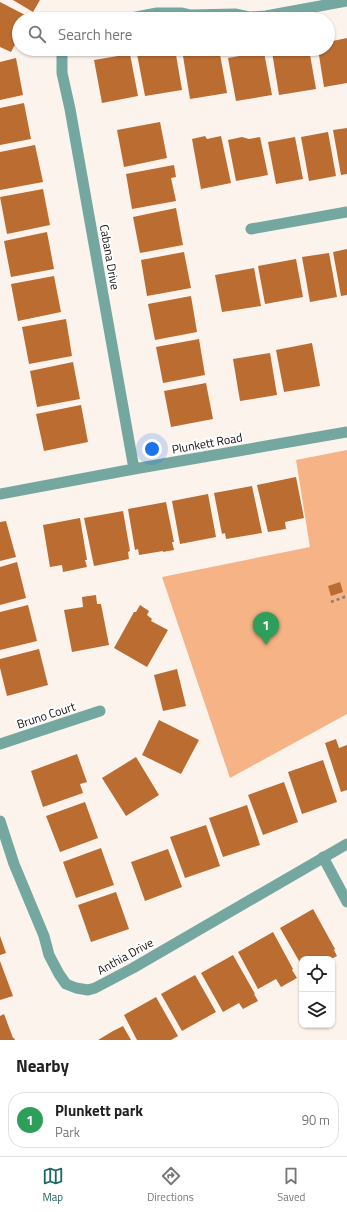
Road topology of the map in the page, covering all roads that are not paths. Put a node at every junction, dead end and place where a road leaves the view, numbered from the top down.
1 (347, 1) edge
2 (288, 12) edge
3 (62, 56) edge
4 (347, 212) edge
5 (251, 229) dead end
6 (347, 432) edge
7 (134, 469) junction
8 (0, 494) edge
9 (100, 711) dead end
10 (0, 744) edge
11 (0, 821) edge
12 (347, 844) edge
13 (323, 857) junction
14 (347, 902) edge

1 - 2 street
3 - 7 street, Cabana Drive
4 - 5 street
6 - 7 street, Plunkett Road
7 - 8 street, Plunkett Road
9 - 10 street, Bruno Court
11 - 13 street, Anthia Drive
12 - 13 street, Anthia Drive
13 - 14 street

